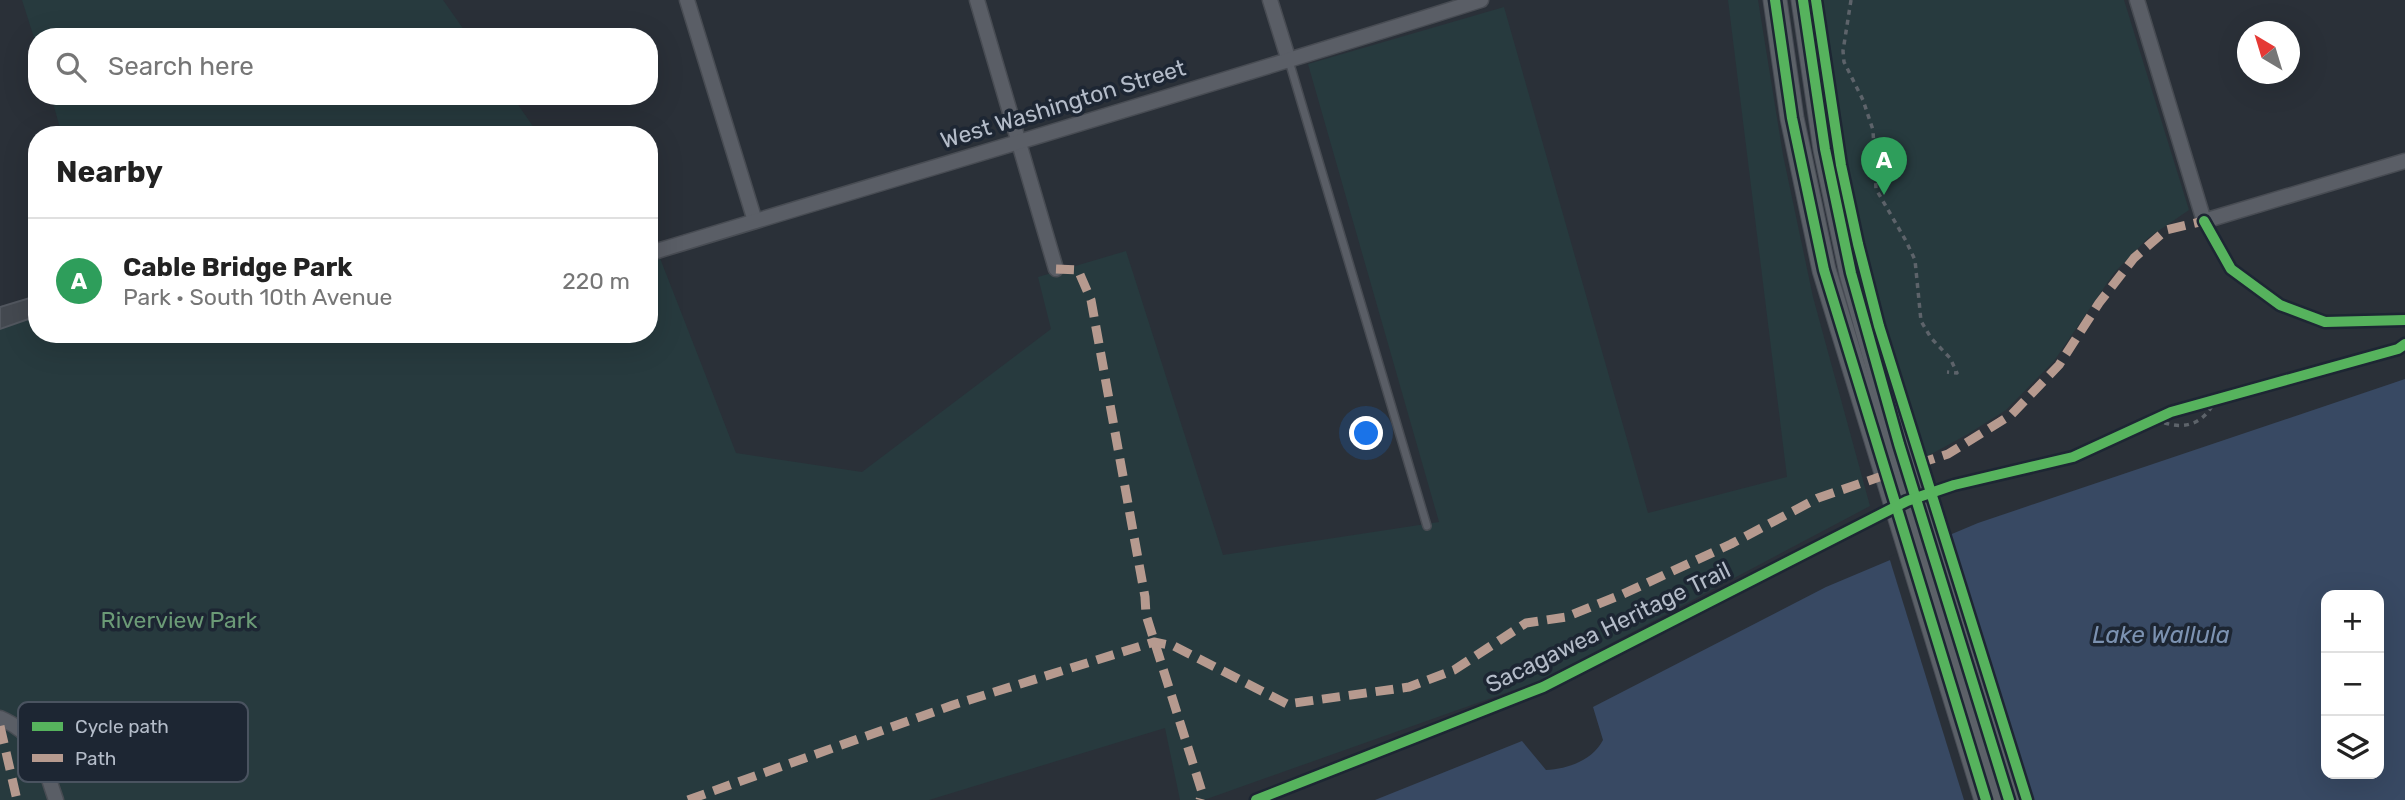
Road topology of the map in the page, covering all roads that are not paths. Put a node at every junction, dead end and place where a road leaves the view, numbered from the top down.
1 (687, 0) edge
2 (977, 0) edge
3 (1270, 0) edge
4 (1481, 0) edge
5 (1775, 0) edge
6 (1803, 0) edge
7 (2137, 0) edge
8 (1289, 61) junction
9 (1019, 140) junction
10 (2405, 161) edge
11 (755, 221) junction
12 (2204, 221) junction
13 (658, 251) edge
14 (1056, 269) dead end
15 (2405, 320) edge
16 (1888, 447) junction
17 (1427, 526) dead end
18 (0, 718) edge
19 (18, 726) edge
20 (50, 782) edge
21 (56, 800) edge
22 (1986, 800) edge
23 (2009, 800) edge

1 - 11 street
2 - 9 street
3 - 8 street
4 - 8 street, West Washington Street
5 - 16 main road
6 - 16 main road
7 - 12 street
8 - 9 street, West Washington Street
8 - 17 lane
9 - 11 street, West Washington Street
9 - 14 street
10 - 12 street
11 - 13 street, West Washington Street
12 - 15 lane
16 - 22 main road
16 - 23 main road
18 - 19 street
20 - 21 street

